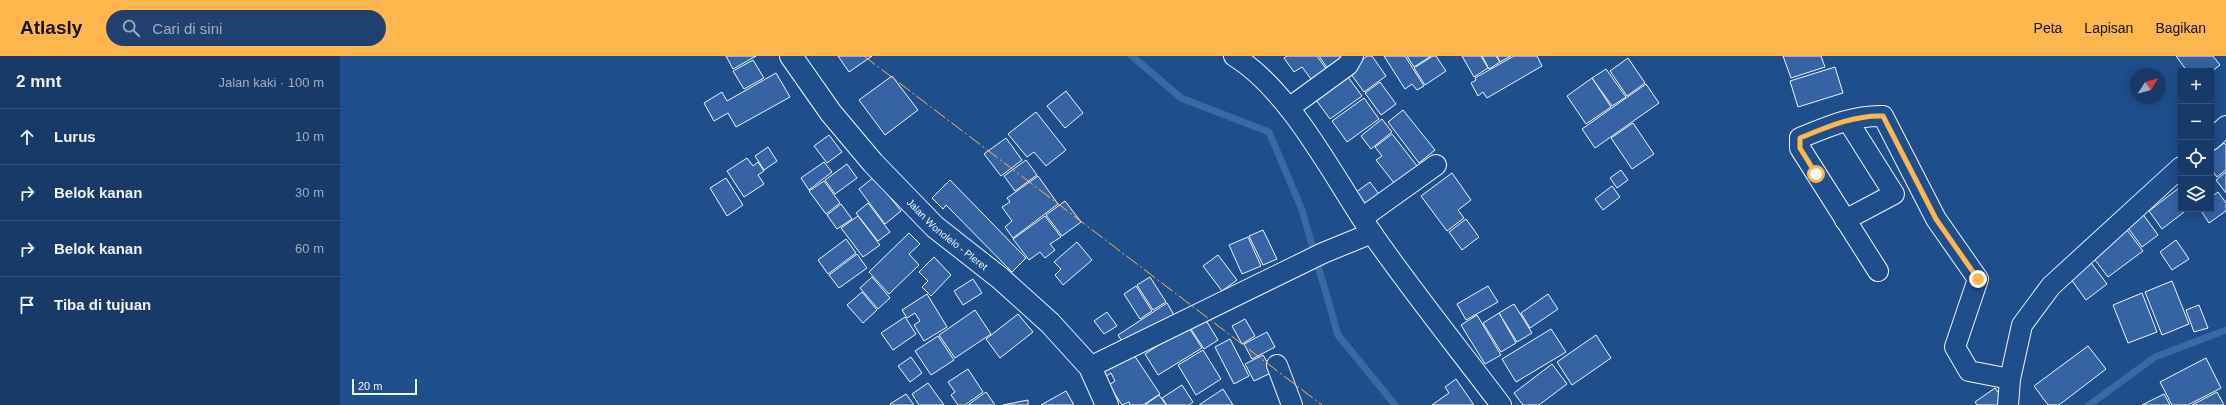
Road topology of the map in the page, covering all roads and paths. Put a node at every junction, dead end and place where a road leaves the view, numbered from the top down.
1 (792, 56) edge
2 (1234, 56) edge
3 (1353, 56) edge
4 (1289, 108) junction
5 (1848, 121) junction
6 (1436, 165) dead end
7 (2178, 170) edge
8 (1845, 220) junction
9 (1367, 226) junction
10 (1878, 271) dead end
11 (1277, 365) dead end
12 (1090, 367) junction
13 (2010, 379) junction
14 (1107, 405) edge
15 (1292, 405) edge
16 (1501, 405) edge
17 (2008, 405) edge

1 - 12 main road, Jalan Wonolelo - Pleret
2 - 4 street
3 - 4 street
4 - 9 street
5 - 8 street
5 - 8 street
5 - 13 street
6 - 9 street
7 - 13 street
8 - 10 street
9 - 12 street
9 - 16 street
11 - 15 street
12 - 14 main road, Jalan Wonolelo - Pleret
13 - 17 street

